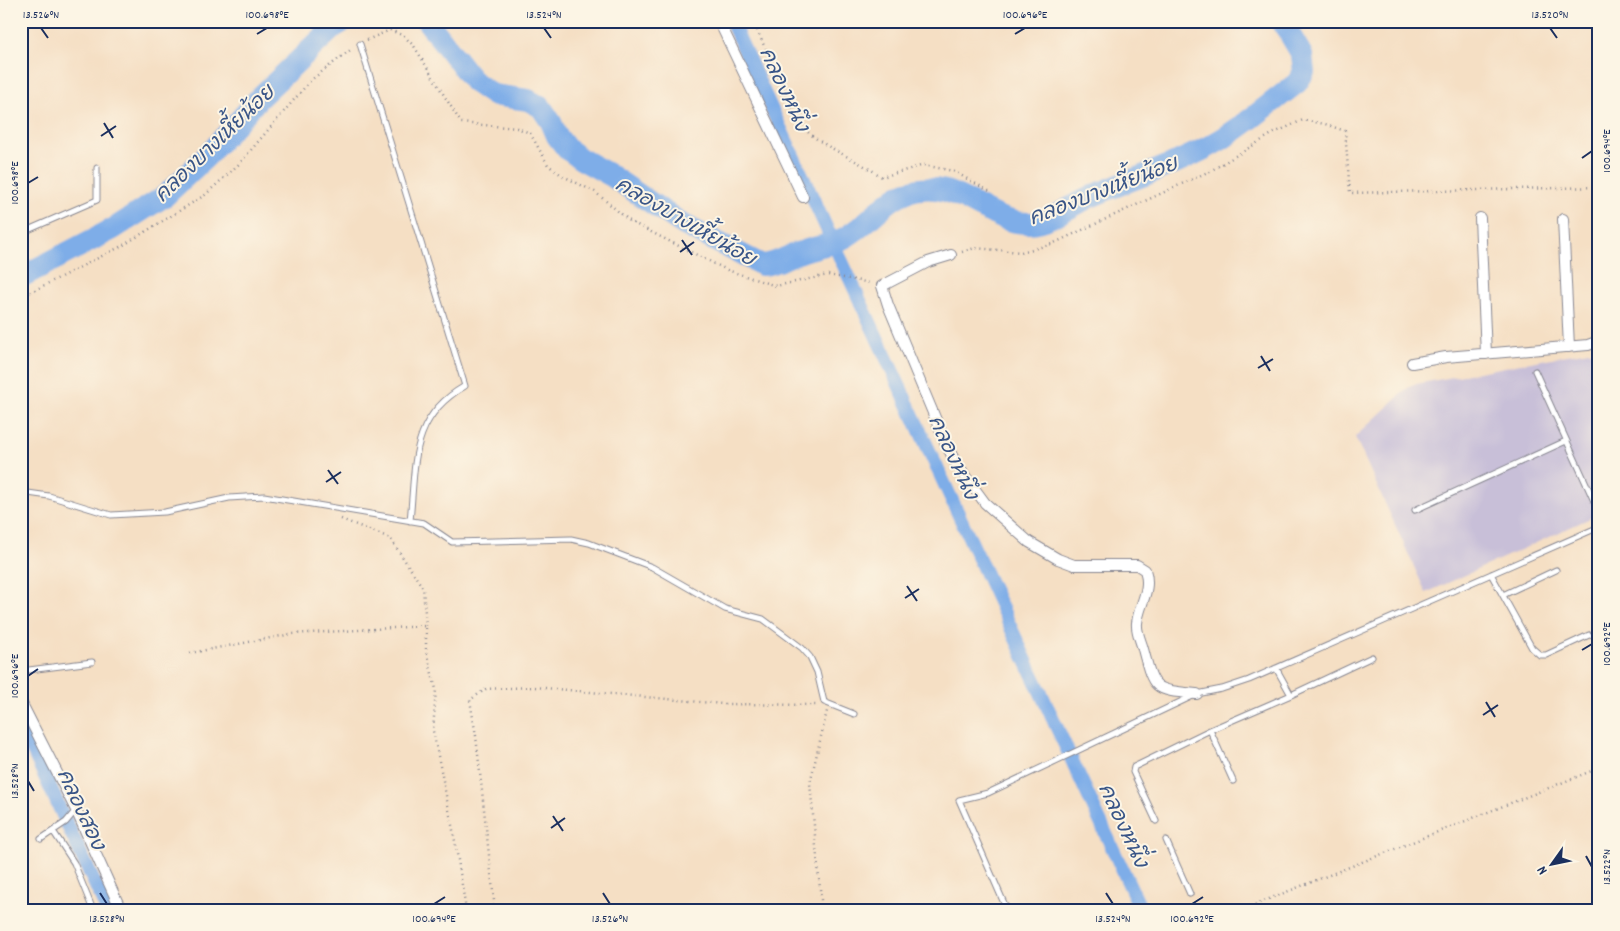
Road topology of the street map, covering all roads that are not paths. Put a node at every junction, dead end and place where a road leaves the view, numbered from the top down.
1 (719, 21) edge
2 (360, 44) road end
3 (97, 168) dead end
4 (803, 197) dead end
5 (1480, 218) dead end
6 (1562, 219) dead end
7 (21, 233) edge
8 (951, 255) road end
9 (1599, 341) edge
10 (1569, 347) junction
11 (1486, 354) junction
12 (1412, 363) dead end
13 (1534, 371) dead end
14 (1566, 441) junction
15 (21, 492) edge
16 (1415, 510) dead end
17 (1599, 512) edge
18 (410, 521) junction
19 (1599, 527) edge
20 (1556, 570) dead end
21 (1491, 574) junction
22 (1503, 595) junction
23 (1589, 634) dead end
24 (1372, 657) dead end
25 (92, 662) dead end
26 (1276, 668) junction
27 (21, 672) edge
28 (1197, 694) junction
29 (1291, 695) junction
30 (21, 702) edge
31 (854, 714) dead end
32 (1210, 730) junction
33 (1233, 780) dead end
34 (75, 811) junction
35 (1156, 821) dead end
36 (53, 831) junction
37 (41, 839) dead end
38 (1166, 840) dead end
39 (1190, 894) dead end
40 (93, 910) edge
41 (121, 910) edge
42 (1007, 910) edge

1 - 4 street
2 - 18 lane
3 - 7 lane
5 - 11 street
6 - 10 street
8 - 28 street
9 - 10 street
10 - 11 street
11 - 12 street
13 - 14 lane
14 - 16 lane
14 - 17 lane
15 - 18 lane
18 - 31 lane
19 - 21 lane
20 - 22 lane
21 - 22 lane
21 - 26 lane
22 - 23 lane
24 - 29 lane
25 - 27 lane
26 - 28 lane
26 - 29 lane
28 - 42 lane
29 - 32 lane
30 - 34 street
32 - 33 lane
32 - 35 lane
34 - 36 lane
34 - 41 street
36 - 37 lane
36 - 40 lane
38 - 39 lane

